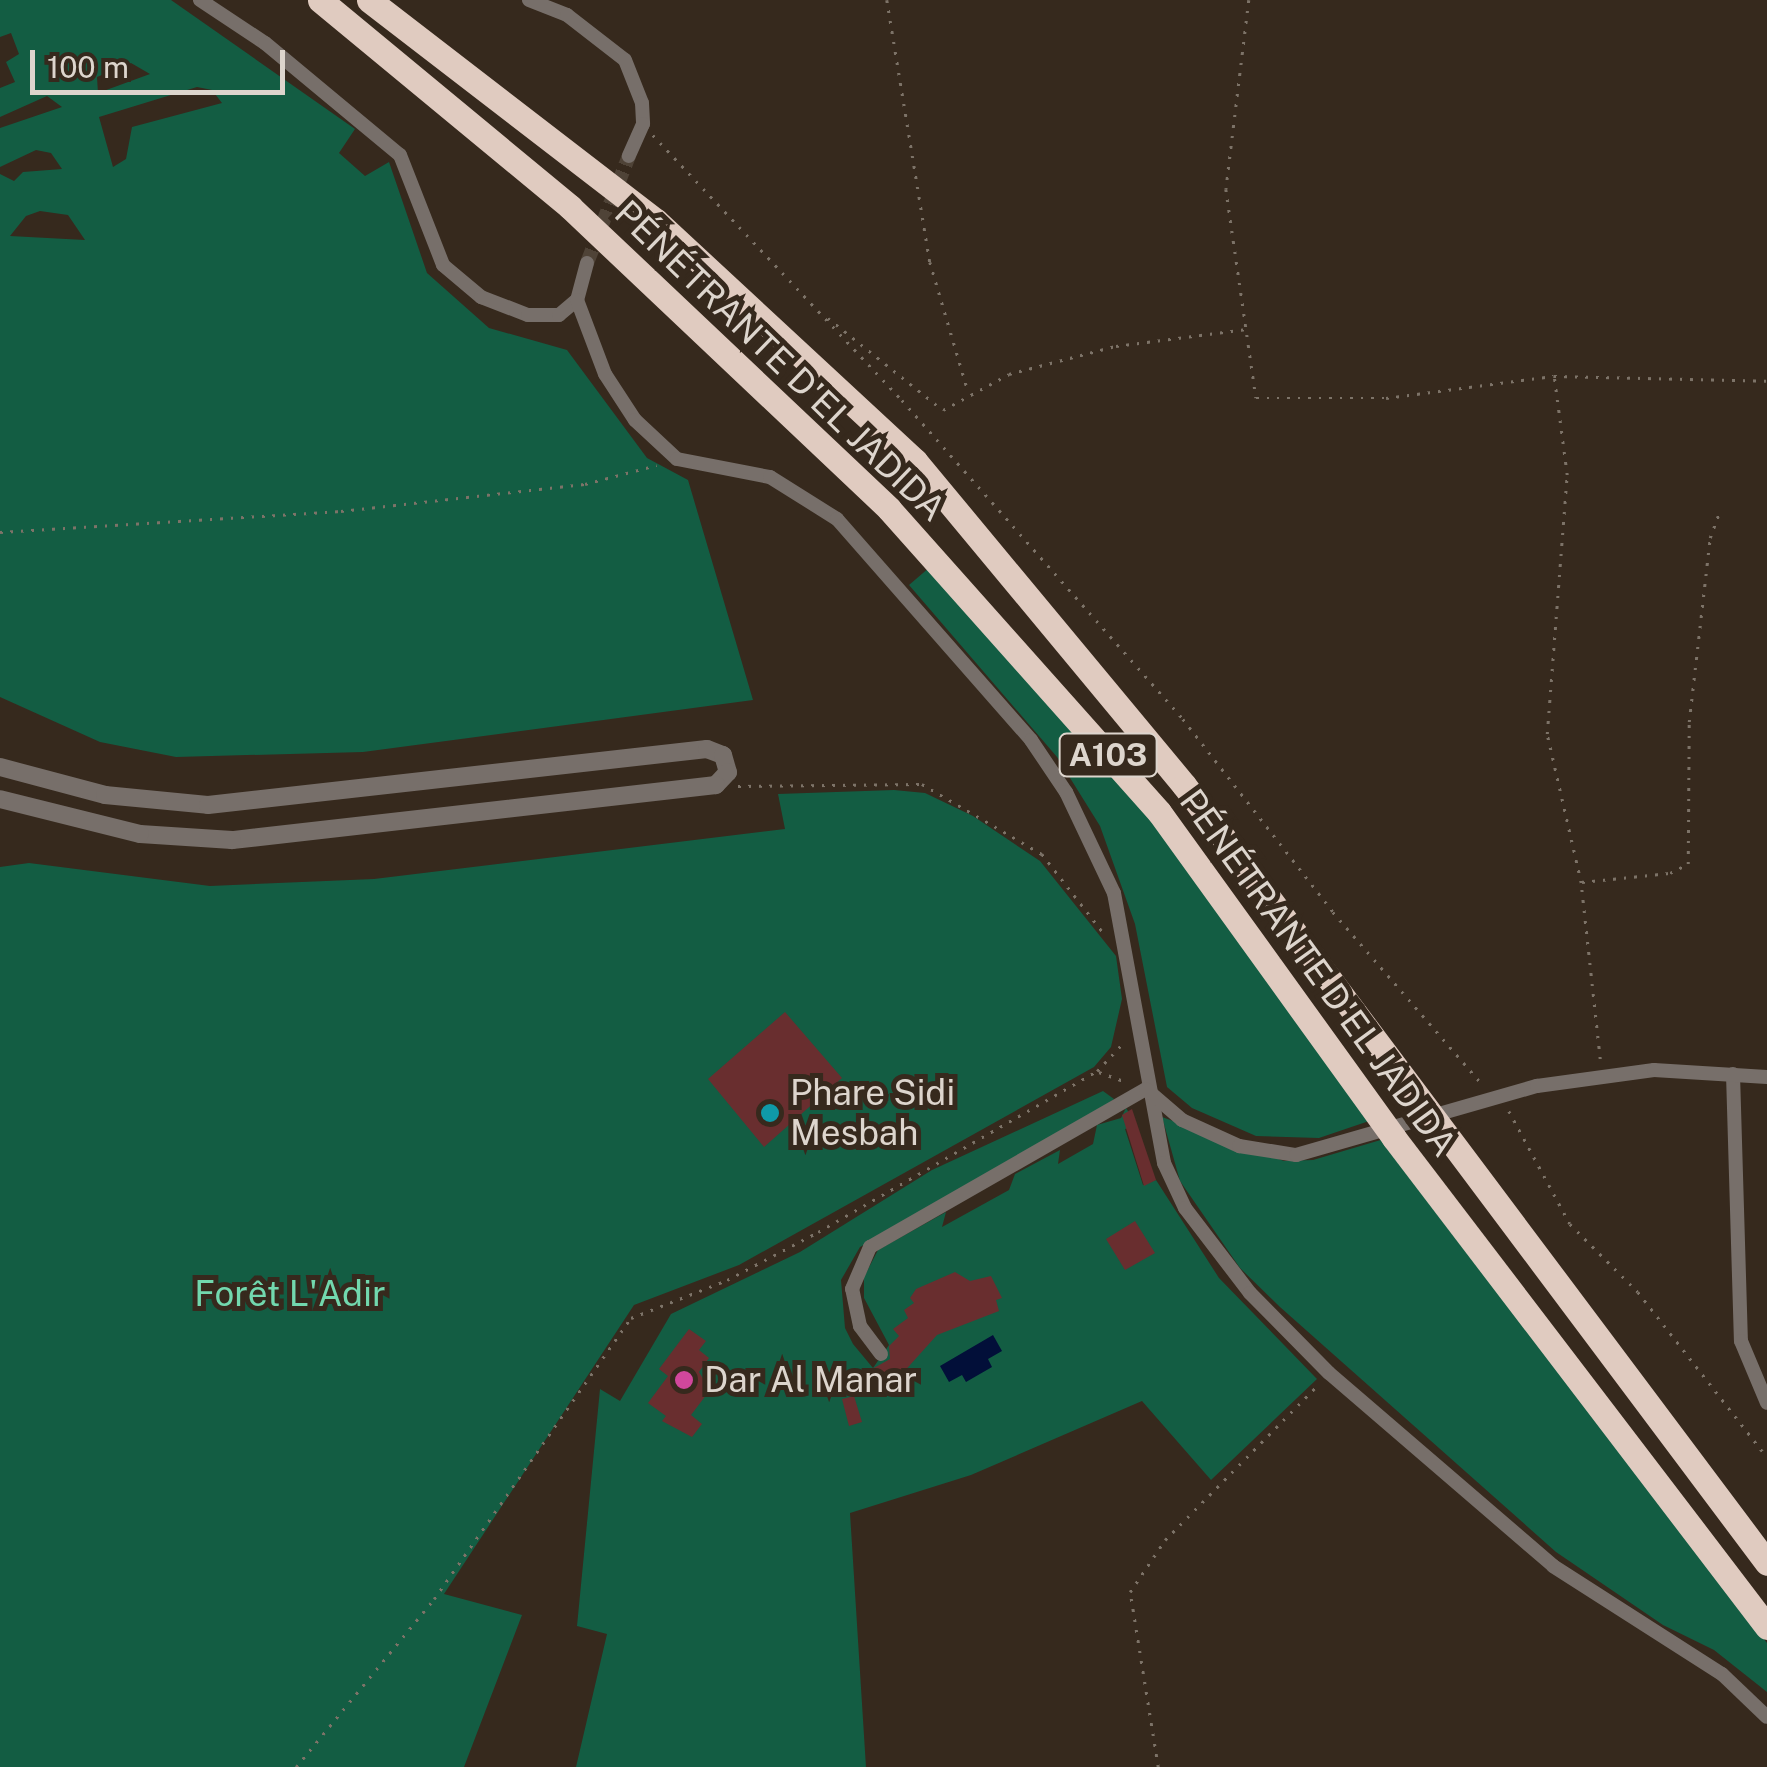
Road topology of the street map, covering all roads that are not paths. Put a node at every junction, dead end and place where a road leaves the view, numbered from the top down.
1 (200, 0) edge
2 (320, 0) edge
3 (369, 0) edge
4 (529, 0) edge
5 (630, 156) tunnel mouth
6 (586, 264) tunnel mouth
7 (577, 300) junction
8 (0, 766) edge
9 (0, 800) edge
10 (1733, 1074) junction
11 (1767, 1077) edge
12 (1146, 1089) junction
13 (881, 1354) dead end
14 (1767, 1404) edge
15 (1767, 1563) edge
16 (1767, 1627) edge
17 (1767, 1716) edge

1 - 7 street
2 - 16 highway, PÉNÉTRANTE D'EL JADIDA / A103
3 - 15 highway, PÉNÉTRANTE D'EL JADIDA / A103
4 - 5 street
6 - 7 street
7 - 12 street
8 - 9 street
10 - 11 street
10 - 12 street
10 - 14 street
12 - 13 street
12 - 17 street

